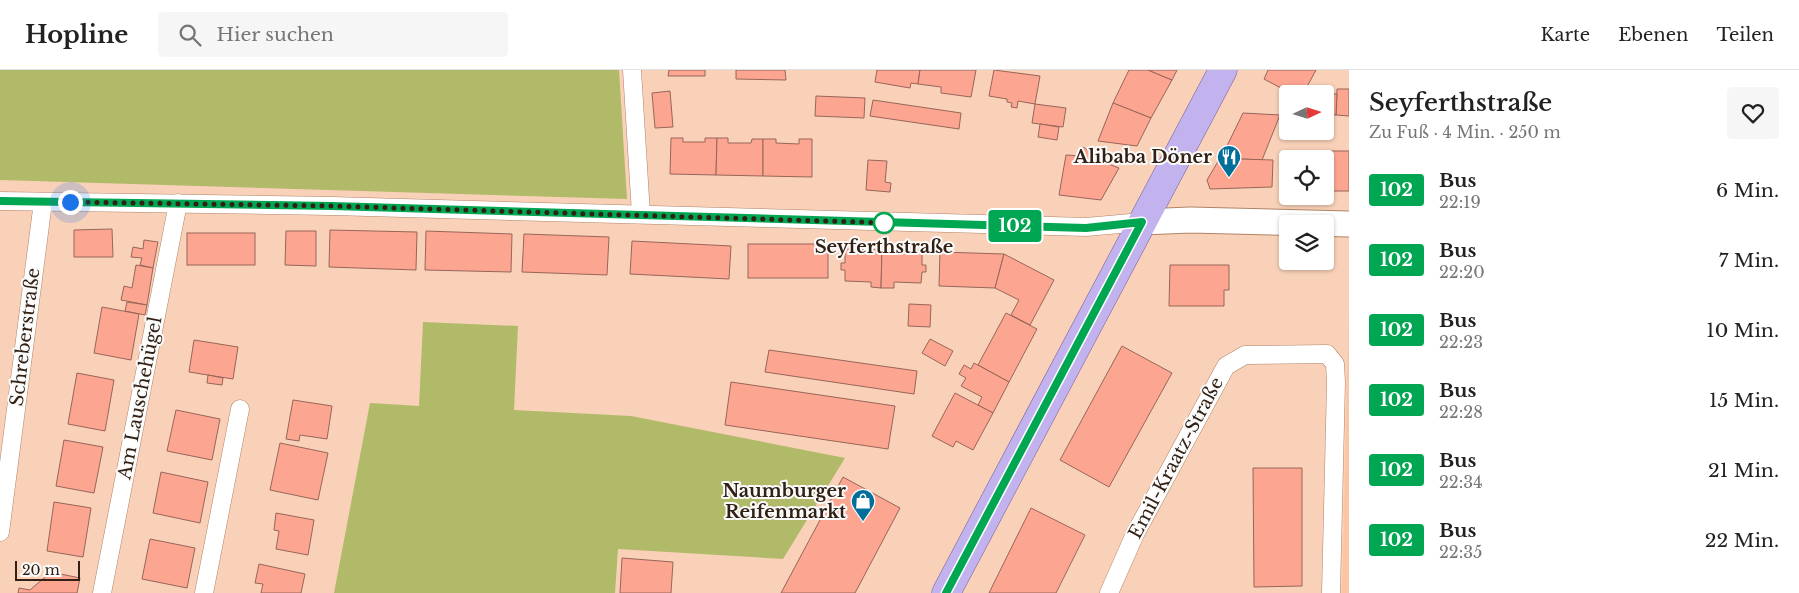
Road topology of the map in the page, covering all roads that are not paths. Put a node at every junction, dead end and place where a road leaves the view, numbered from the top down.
1 (632, 70) edge
2 (1222, 70) edge
3 (0, 201) edge
4 (43, 202) junction
5 (178, 203) junction
6 (641, 214) junction
7 (1142, 222) junction
8 (1349, 224) edge
9 (240, 409) dead end
10 (0, 532) edge
11 (102, 593) edge
12 (204, 593) edge
13 (946, 593) edge
14 (1109, 593) edge
15 (1332, 593) edge

1 - 6 street
2 - 7 main road
3 - 4 street
4 - 5 street
4 - 10 street, Schreberstraße
5 - 6 street
5 - 11 street, Am Lauschehügel
6 - 7 street
7 - 8 main road
7 - 13 main road
9 - 12 street
14 - 15 street, Emil-Kraatz-Straße

